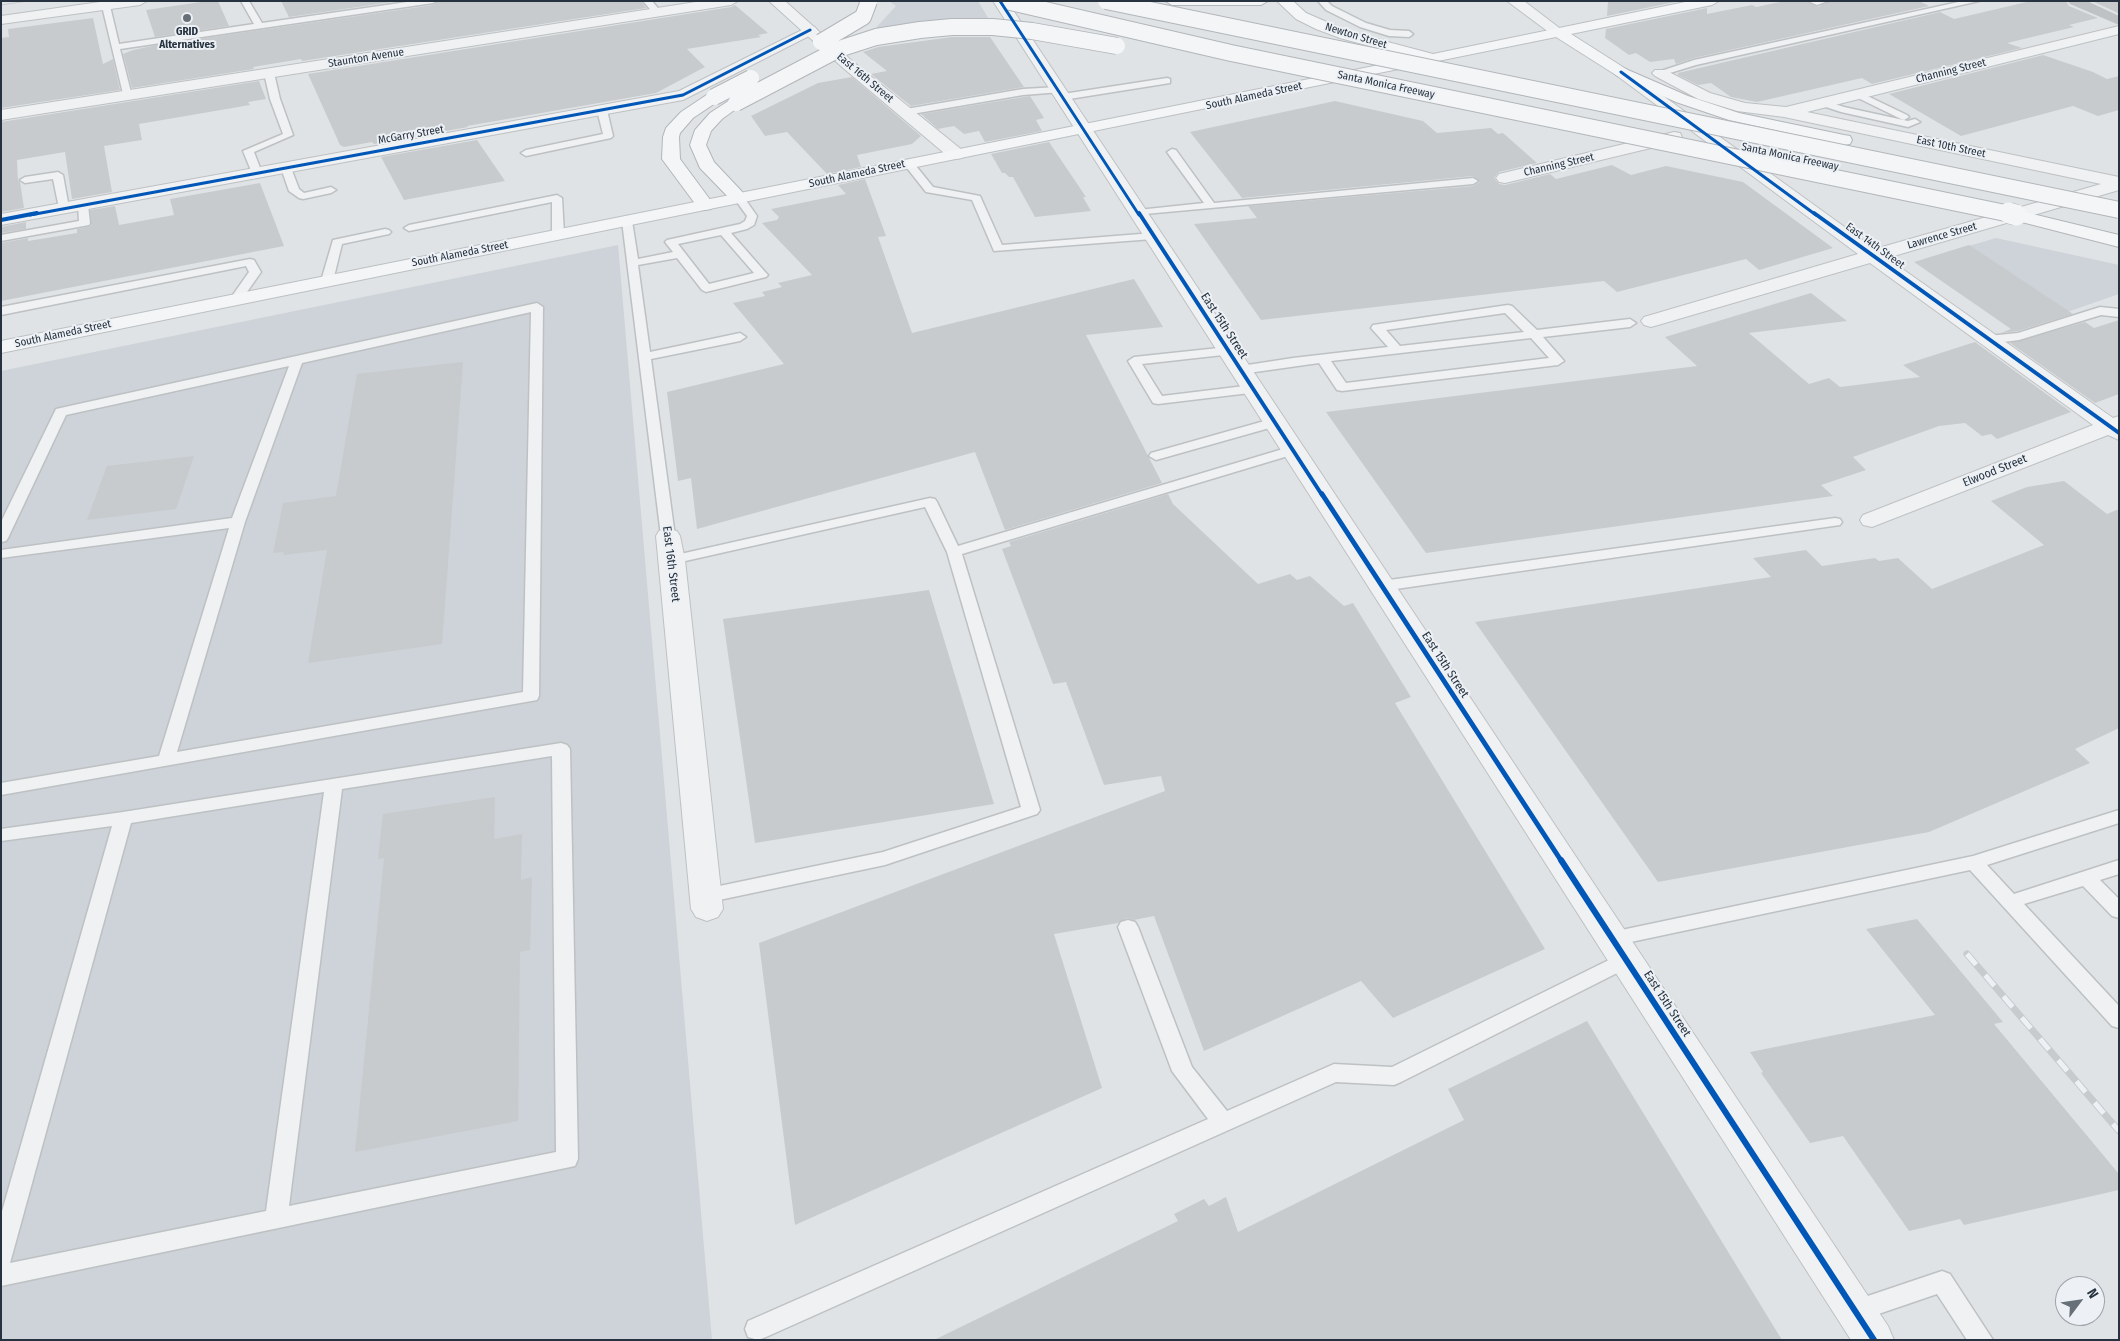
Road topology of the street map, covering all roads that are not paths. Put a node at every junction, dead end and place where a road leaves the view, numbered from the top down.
1 (140, 1) edge
2 (246, 1) edge
3 (433, 1) edge
4 (647, 1) edge
5 (731, 1) edge
6 (776, 1) edge
7 (868, 1) edge
8 (1000, 1) edge
9 (1006, 1) edge
10 (1106, 1) edge
11 (1172, 1) edge
12 (1260, 1) edge
13 (1284, 1) edge
14 (1322, 1) edge
15 (1514, 1) edge
16 (1712, 1) edge
17 (1812, 1) edge
18 (1824, 1) edge
19 (1975, 1) edge
20 (2075, 1) edge
21 (106, 6) junction
22 (658, 13) junction
23 (1, 20) edge
24 (2119, 21) edge
25 (259, 26) junction
26 (810, 30) junction
27 (2119, 30) edge
28 (1559, 33) junction
29 (1409, 34) dead end
30 (116, 47) junction
31 (1136, 49) dead end
32 (1433, 59) junction
33 (1202, 62) dead end
34 (1621, 72) junction
35 (269, 73) junction
36 (1660, 73) joint
37 (1167, 81) dead end
38 (1060, 93) junction
39 (1856, 94) junction
40 (127, 96) junction
41 (1442, 97) junction
42 (1823, 102) junction
43 (602, 110) junction
44 (906, 112) junction
45 (1784, 112) junction
46 (1, 115) edge
47 (1083, 129) junction
48 (1700, 131) junction
49 (1172, 152) dead end
50 (526, 153) dead end
51 (956, 154) junction
52 (908, 163) junction
53 (286, 168) junction
54 (257, 173) junction
55 (1505, 178) dead end
56 (25, 180) dead end
57 (1473, 181) dead end
58 (2119, 183) edge
59 (331, 190) dead end
60 (2119, 196) edge
61 (739, 198) junction
62 (83, 205) junction
63 (706, 205) junction
64 (1211, 206) junction
65 (64, 208) junction
66 (2119, 210) edge
67 (1138, 213) junction
68 (1, 220) edge
69 (627, 221) junction
70 (409, 228) dead end
71 (385, 232) dead end
72 (724, 232) junction
73 (558, 234) junction
74 (1153, 236) junction
75 (1, 238) edge
76 (2119, 239) edge
77 (680, 254) junction
78 (1872, 257) junction
79 (633, 263) junction
80 (327, 281) junction
81 (236, 299) junction
82 (1, 311) edge
83 (2119, 313) edge
84 (1651, 321) dead end
85 (1630, 323) dead end
86 (1534, 334) junction
87 (740, 337) dead end
88 (1988, 340) junction
89 (1, 347) edge
90 (1397, 350) junction
91 (644, 357) junction
92 (1323, 359) junction
93 (297, 360) junction
94 (1241, 370) junction
95 (1274, 422) junction
96 (2116, 427) edge
97 (1293, 450) junction
98 (1156, 456) dead end
99 (241, 515) junction
100 (1872, 520) dead end
101 (1835, 522) dead end
102 (1, 538) edge
103 (670, 548) junction
104 (954, 552) junction
105 (1, 554) edge
106 (1382, 586) junction
107 (166, 760) junction
108 (334, 785) junction
109 (1, 789) edge
110 (2119, 816) edge
111 (123, 818) junction
112 (1, 835) edge
113 (1974, 862) junction
114 (2119, 867) edge
115 (2086, 877) junction
116 (2010, 902) junction
117 (706, 903) joint
118 (2119, 911) edge
119 (1128, 928) dead end
120 (1619, 950) junction
121 (2119, 1020) edge
122 (1223, 1122) junction
123 (276, 1218) junction
124 (1, 1257) edge
125 (1, 1275) edge
126 (1855, 1311) junction
127 (757, 1329) dead end
128 (1874, 1340) edge
129 (1981, 1340) edge

1 - 21 street
2 - 25 lane
3 - 25 lane
4 - 22 lane
5 - 22 street, Staunton Avenue
6 - 26 street, East 16th Street
7 - 63 main road, bridge
8 - 38 street, East 15th Street
9 - 41 main road, Santa Monica Freeway, bridge
10 - 66 main road, Santa Monica Freeway, bridge
11 - 12 main road
13 - 32 main road, Newton Street
14 - 29 lane
15 - 28 street, East 14th Street
16 - 28 main road, South Alameda Street
17 - 18 lane
19 - 36 lane
20 - 24 main road
21 - 23 street
21 - 30 lane
22 - 35 street, Staunton Avenue
25 - 30 lane
26 - 43 street, McGarry Street
26 - 44 street, East 16th Street
27 - 39 street, Channing Street
28 - 32 main road, South Alameda Street
28 - 34 main road, East 14th Street
30 - 40 lane
31 - 61 main road, bridge
32 - 47 main road, South Alameda Street
33 - 41 main road, bridge
34 - 48 street, East 14th Street
34 - 60 main road
35 - 40 street, Staunton Avenue
35 - 54 lane
36 - 45 street
37 - 38 lane
38 - 44 lane
38 - 47 street, East 15th Street
39 - 42 street, Channing Street
39 - 42 lane
40 - 46 street, Staunton Avenue
41 - 76 main road, Santa Monica Freeway, bridge
42 - 45 street, Channing Street
43 - 50 lane
43 - 53 street, McGarry Street
44 - 51 street, East 16th Street
45 - 58 street, East 10th Street
47 - 51 main road, South Alameda Street
47 - 67 street, East 15th Street
48 - 55 street, Channing Street
48 - 78 street, East 14th Street
49 - 64 lane
51 - 52 main road, South Alameda Street
52 - 61 main road, South Alameda Street
52 - 74 lane
53 - 54 street, McGarry Street
53 - 59 lane
54 - 62 street, McGarry Street
56 - 65 lane
57 - 64 lane
58 - 78 street, Lawrence Street
61 - 63 main road, South Alameda Street
61 - 72 lane
62 - 65 street, McGarry Street
62 - 75 lane
63 - 69 main road, South Alameda Street
64 - 67 lane
65 - 68 street, McGarry Street
67 - 74 street, East 15th Street
69 - 73 main road, South Alameda Street
69 - 79 lane, East 16th Street
70 - 73 lane
71 - 80 lane
72 - 77 lane
72 - 77 lane
73 - 80 main road, South Alameda Street
74 - 94 street, East 15th Street
77 - 79 lane
78 - 84 street, Lawrence Street
78 - 88 street, East 14th Street
79 - 91 lane, East 16th Street
80 - 81 main road, South Alameda Street
81 - 82 lane
81 - 89 main road, South Alameda Street
83 - 88 lane
85 - 86 lane
86 - 90 lane
86 - 90 lane
86 - 92 lane
87 - 91 lane
88 - 96 street, East 14th Street
90 - 92 lane
91 - 103 lane, East 16th Street
92 - 94 lane
93 - 99 lane
93 - 102 lane
93 - 107 lane
94 - 94 lane
94 - 95 street, East 15th Street
95 - 97 street, East 15th Street
95 - 98 lane
96 - 100 street, Elwood Street
97 - 104 lane
97 - 106 street, East 15th Street
99 - 105 lane
99 - 107 lane
101 - 106 lane
103 - 104 lane
103 - 117 street, East 16th Street
104 - 117 lane
106 - 120 street, East 15th Street
107 - 109 lane
108 - 111 lane
108 - 123 lane
108 - 123 lane
110 - 113 lane
111 - 112 lane
111 - 124 lane
113 - 116 lane
113 - 120 lane
114 - 115 lane
115 - 116 lane
115 - 118 lane
116 - 121 lane
119 - 122 lane
120 - 122 lane
120 - 126 street, East 15th Street
122 - 127 lane
123 - 125 lane
126 - 128 street, East 15th Street
126 - 129 lane

